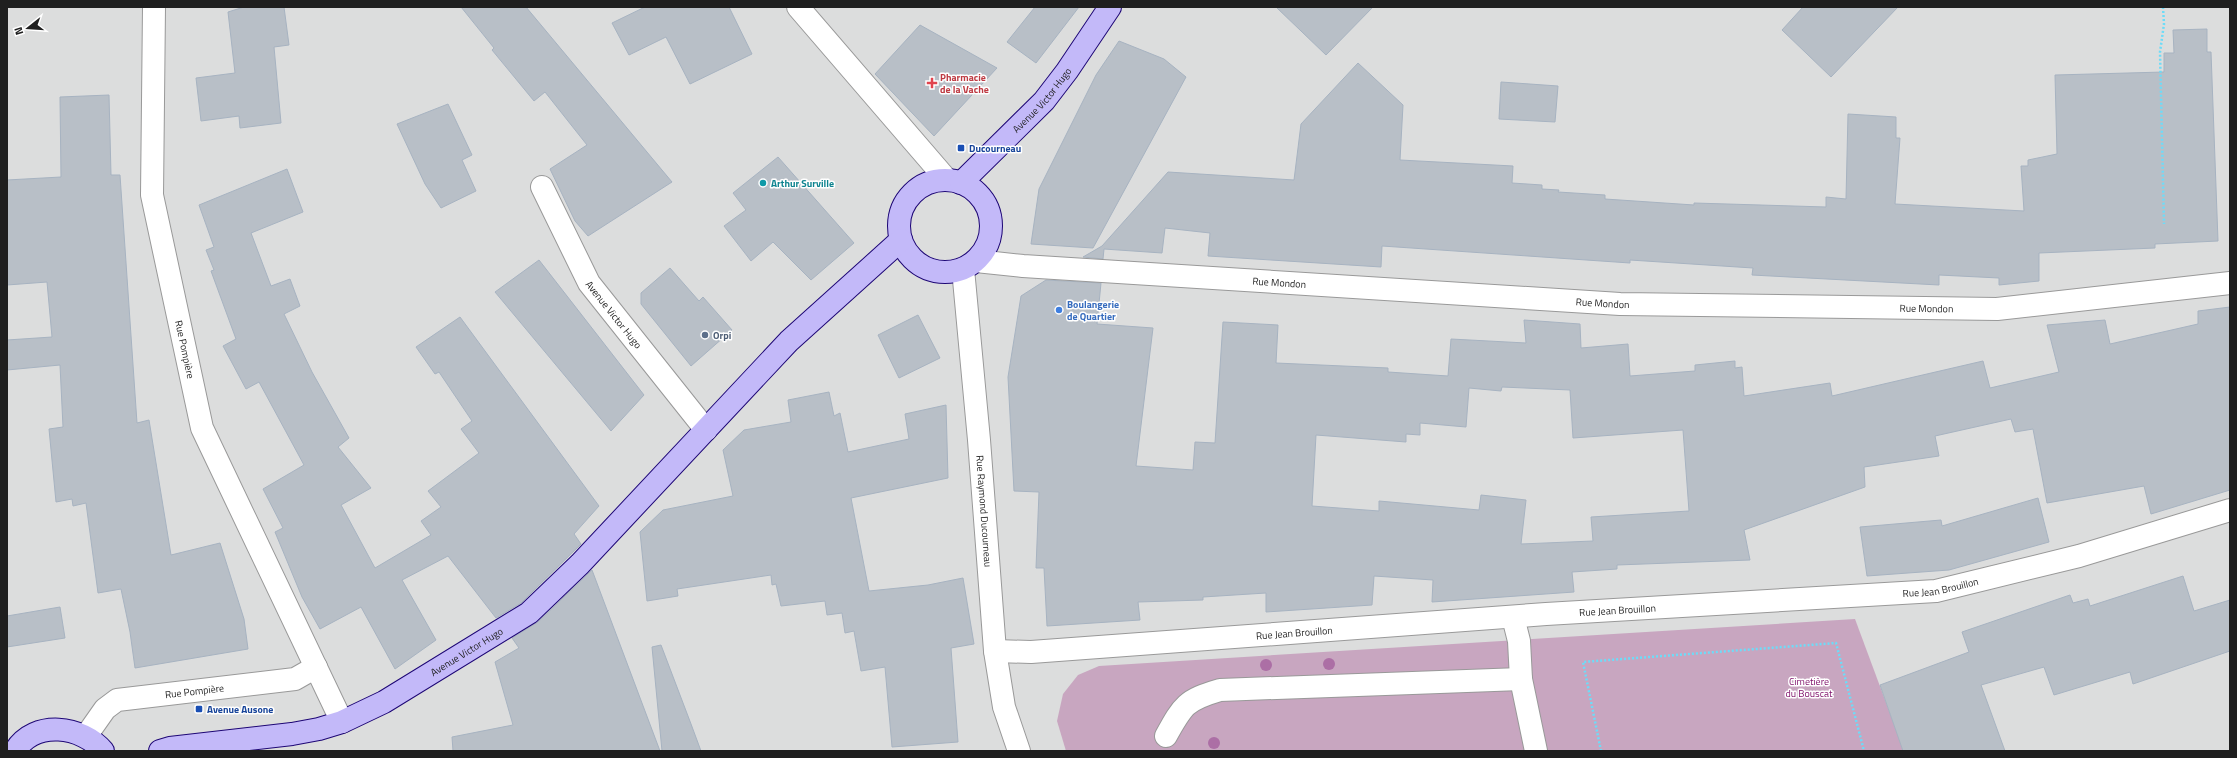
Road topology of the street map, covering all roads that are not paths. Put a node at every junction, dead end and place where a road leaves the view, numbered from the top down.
1 (154, 7) edge
2 (798, 7) edge
3 (1110, 7) edge
4 (954, 182) junction
5 (542, 187) dead end
6 (901, 240) junction
7 (969, 265) junction
8 (2230, 283) edge
9 (706, 430) junction
10 (2230, 510) edge
11 (1513, 617) junction
12 (995, 651) junction
13 (316, 667) junction
14 (1521, 678) junction
15 (342, 722) junction
16 (86, 736) junction
17 (1166, 736) dead end
18 (15, 751) edge
19 (103, 751) edge
20 (160, 751) edge
21 (1019, 751) edge
22 (1536, 751) edge

1 - 13 street, Rue Pompière
2 - 4 street
3 - 4 street, Avenue Victor Hugo
4 - 6 street
4 - 7 street
5 - 9 street, Avenue Victor Hugo
6 - 7 street
6 - 9 street, Avenue Victor Hugo
7 - 8 street, Rue Mondon
7 - 12 street, Rue Raymond Ducourneau
9 - 15 street, Avenue Victor Hugo
10 - 11 street, Rue Jean Brouillon
11 - 12 street, Rue Jean Brouillon
11 - 14 street
12 - 21 street, Rue Raymond Ducourneau
13 - 15 street, Rue Pompière
13 - 16 street, Rue Pompière
14 - 17 street
14 - 22 street
15 - 20 street, Avenue Victor Hugo
16 - 18 street
16 - 19 street

